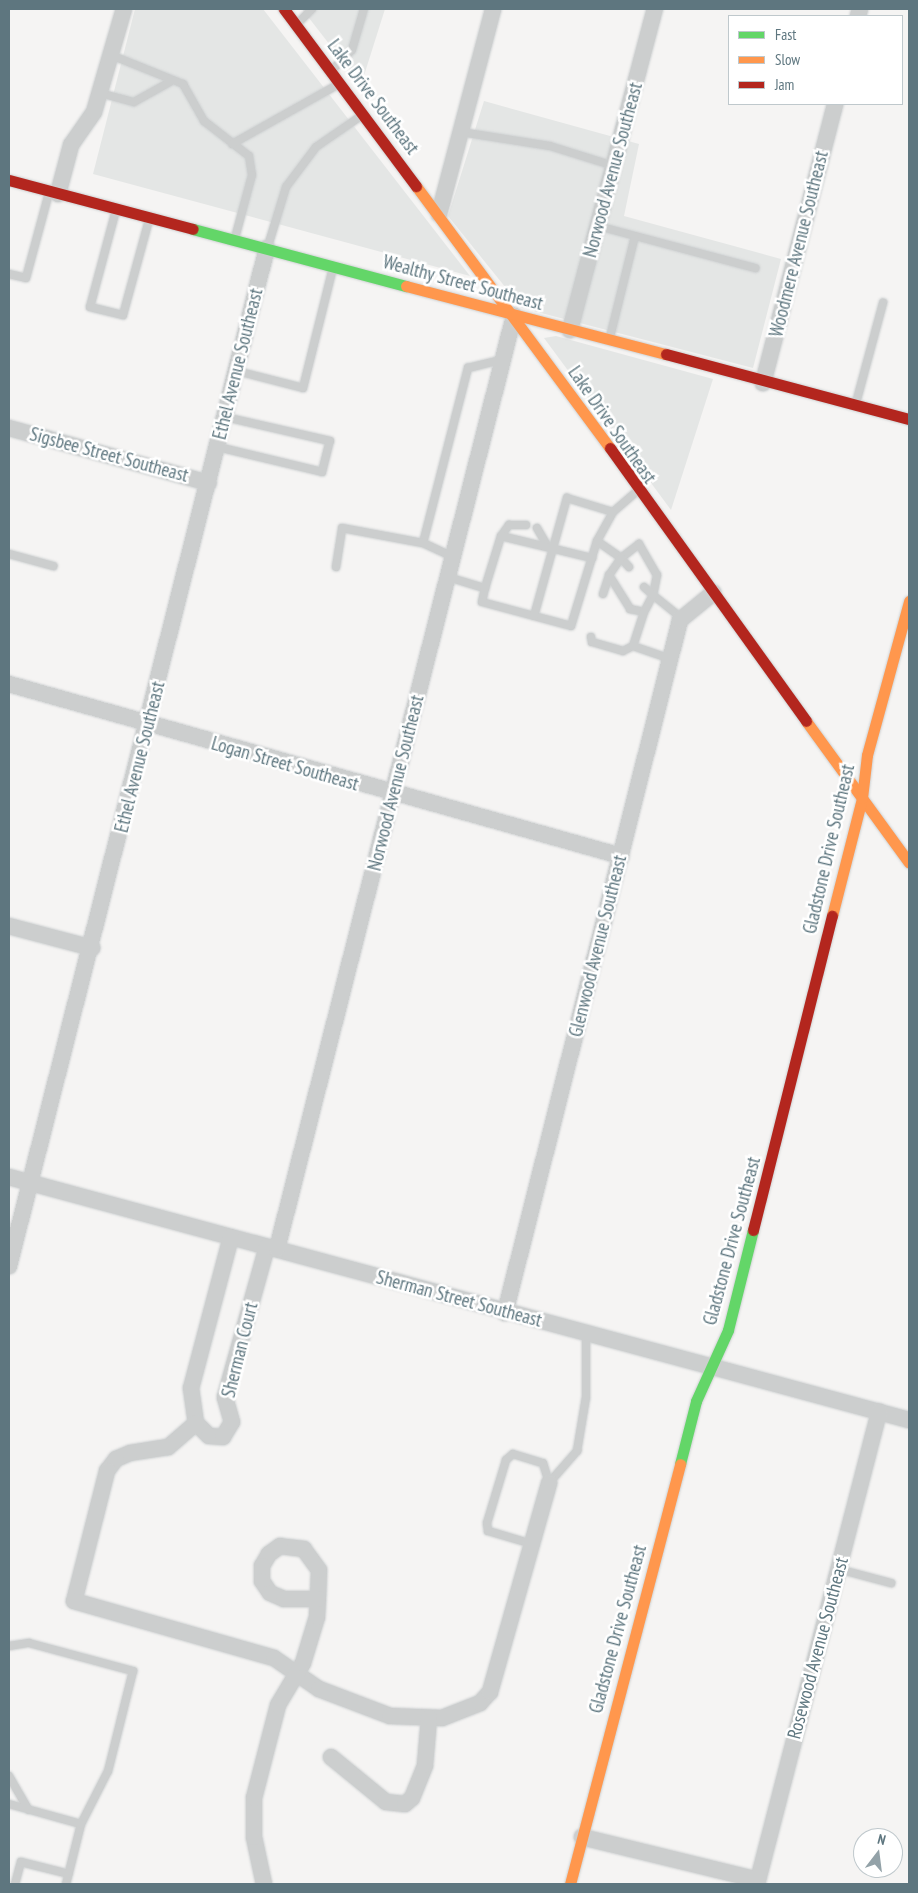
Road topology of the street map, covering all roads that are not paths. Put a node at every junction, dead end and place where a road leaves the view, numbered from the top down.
1 (124, 9) edge
2 (284, 9) edge
3 (312, 9) edge
4 (364, 9) edge
5 (493, 9) edge
6 (656, 9) edge
7 (296, 24) junction
8 (111, 55) junction
9 (331, 71) junction
10 (170, 82) junction
11 (340, 83) junction
12 (100, 93) junction
13 (835, 105) edge
14 (364, 115) junction
15 (463, 128) junction
16 (232, 144) junction
17 (614, 166) junction
18 (9, 180) edge
19 (54, 193) junction
20 (116, 209) junction
21 (439, 214) junction
22 (150, 218) junction
23 (598, 226) junction
24 (635, 236) junction
25 (235, 239) junction
26 (268, 248) junction
27 (334, 266) junction
28 (755, 268) dead end
29 (9, 274) edge
30 (884, 303) dead end
31 (514, 316) junction
32 (570, 330) junction
33 (609, 341) junction
34 (503, 359) junction
35 (237, 372) junction
36 (763, 383) junction
37 (855, 405) junction
38 (225, 417) junction
39 (909, 419) edge
40 (9, 428) edge
41 (218, 447) junction
42 (209, 482) junction
43 (637, 491) junction
44 (613, 512) junction
45 (526, 526) dead end
46 (537, 528) dead end
47 (502, 536) junction
48 (597, 541) junction
49 (423, 543) junction
50 (551, 548) junction
51 (9, 554) edge
52 (453, 557) junction
53 (592, 558) junction
54 (621, 558) junction
55 (53, 566) dead end
56 (336, 567) dead end
57 (628, 567) dead end
58 (609, 575) junction
59 (448, 577) junction
60 (644, 587) dead end
61 (485, 588) junction
62 (713, 593) junction
63 (603, 594) dead end
64 (653, 595) junction
65 (909, 601) edge
66 (644, 612) junction
67 (534, 616) junction
68 (681, 618) junction
69 (591, 637) dead end
70 (633, 646) junction
71 (670, 659) junction
72 (9, 684) edge
73 (148, 725) junction
74 (393, 794) junction
75 (862, 798) junction
76 (621, 856) junction
77 (909, 863) edge
78 (9, 926) edge
79 (92, 948) junction
80 (9, 1177) edge
81 (30, 1182) junction
82 (231, 1237) junction
83 (272, 1248) junction
84 (9, 1266) edge
85 (504, 1313) junction
86 (586, 1333) junction
87 (710, 1368) junction
88 (879, 1412) junction
89 (909, 1420) edge
90 (196, 1423) junction
91 (549, 1483) junction
92 (532, 1544) junction
93 (838, 1569) junction
94 (891, 1583) dead end
95 (318, 1599) dead end
96 (9, 1646) edge
97 (297, 1672) junction
98 (429, 1718) junction
99 (331, 1757) dead end
100 (9, 1776) edge
101 (9, 1804) edge
102 (29, 1810) junction
103 (82, 1824) junction
104 (582, 1837) junction
105 (69, 1874) junction
106 (757, 1882) edge
107 (15, 1884) edge
108 (66, 1884) edge
109 (264, 1884) edge
110 (570, 1884) edge

1 - 8 street
2 - 7 main road, Lake Drive Southeast
3 - 7 lane
4 - 9 lane
5 - 15 street
6 - 17 street, Norwood Avenue Southeast
7 - 9 main road, Lake Drive Southeast
8 - 10 lane
8 - 12 street
9 - 11 main road, Lake Drive Southeast
10 - 12 lane
10 - 16 lane
11 - 14 main road, Lake Drive Southeast
11 - 16 lane
12 - 19 street
13 - 36 street, Woodmere Avenue Southeast
14 - 21 main road, Lake Drive Southeast
14 - 26 lane
15 - 17 lane
15 - 21 street
16 - 25 lane
17 - 23 street, Norwood Avenue Southeast
18 - 19 main road, Wealthy Street Southeast
19 - 20 main road, Wealthy Street Southeast
19 - 29 lane
20 - 22 main road, Wealthy Street Southeast
20 - 22 lane
21 - 31 main road, Lake Drive Southeast
22 - 25 main road, Wealthy Street Southeast
23 - 24 lane
23 - 32 street, Norwood Avenue Southeast
24 - 28 lane
24 - 33 lane
25 - 26 main road, Wealthy Street Southeast
26 - 27 main road, Wealthy Street Southeast
26 - 35 street, Ethel Avenue Southeast
27 - 31 main road, Wealthy Street Southeast
27 - 35 lane
30 - 37 lane
31 - 32 main road, Wealthy Street Southeast
31 - 34 street, Norwood Avenue Southeast
31 - 43 main road, Lake Drive Southeast
32 - 33 main road, Wealthy Street Southeast
33 - 36 main road, Wealthy Street Southeast
34 - 49 lane
34 - 52 street, Norwood Avenue Southeast
35 - 38 street, Ethel Avenue Southeast
36 - 37 main road, Wealthy Street Southeast
37 - 39 main road, Wealthy Street Southeast
38 - 41 street, Ethel Avenue Southeast
38 - 41 lane
40 - 42 street, Sigsbee Street Southeast
41 - 42 street, Ethel Avenue Southeast
42 - 73 street, Ethel Avenue Southeast
43 - 44 lane
43 - 62 main road, Lake Drive Southeast
44 - 48 lane
44 - 50 lane
45 - 47 lane
46 - 50 lane
47 - 50 lane
47 - 61 lane
48 - 53 lane
48 - 54 lane
49 - 52 lane
49 - 56 lane
50 - 53 lane
50 - 67 lane
51 - 55 lane
52 - 59 street, Norwood Avenue Southeast
53 - 67 lane
54 - 57 lane
54 - 58 lane
54 - 64 lane
58 - 63 lane
58 - 66 lane
59 - 61 lane
59 - 74 street, Norwood Avenue Southeast
60 - 64 lane
61 - 67 lane
62 - 68 street
62 - 75 main road, Lake Drive Southeast
64 - 66 lane
64 - 68 lane
65 - 75 main road, Gladstone Drive Southeast
66 - 70 lane
68 - 71 street, Glenwood Avenue Southeast
69 - 70 lane
70 - 71 lane
71 - 76 street, Glenwood Avenue Southeast
72 - 73 street, Logan Street Southeast
73 - 74 street, Logan Street Southeast
73 - 79 street, Ethel Avenue Southeast
74 - 76 street, Logan Street Southeast
74 - 83 street, Norwood Avenue Southeast
75 - 77 main road, Lake Drive Southeast
75 - 87 main road, Gladstone Drive Southeast
76 - 85 street, Glenwood Avenue Southeast
78 - 79 street
79 - 81 street, Ethel Avenue Southeast
80 - 81 street, Sherman Street Southeast
81 - 82 street, Sherman Street Southeast
81 - 84 street, Ethel Avenue Southeast
82 - 83 street, Sherman Street Southeast
82 - 90 street, Sherman Court
83 - 85 street, Sherman Street Southeast
83 - 90 street, Sherman Court
85 - 86 street, Sherman Street Southeast
86 - 87 street, Sherman Street Southeast
86 - 91 lane
87 - 88 street, Sherman Street Southeast
87 - 104 main road, Gladstone Drive Southeast
88 - 89 street, Sherman Street Southeast
88 - 93 street, Rosewood Avenue Southeast
90 - 97 street
91 - 92 street
91 - 92 lane
92 - 98 street
93 - 94 lane
93 - 106 street, Rosewood Avenue Southeast
95 - 97 street
96 - 103 lane
97 - 98 street
97 - 109 street
98 - 99 street
100 - 102 lane
101 - 102 lane
102 - 103 lane
103 - 105 lane
104 - 106 street
104 - 110 main road, Gladstone Drive Southeast
105 - 107 lane
105 - 108 lane

